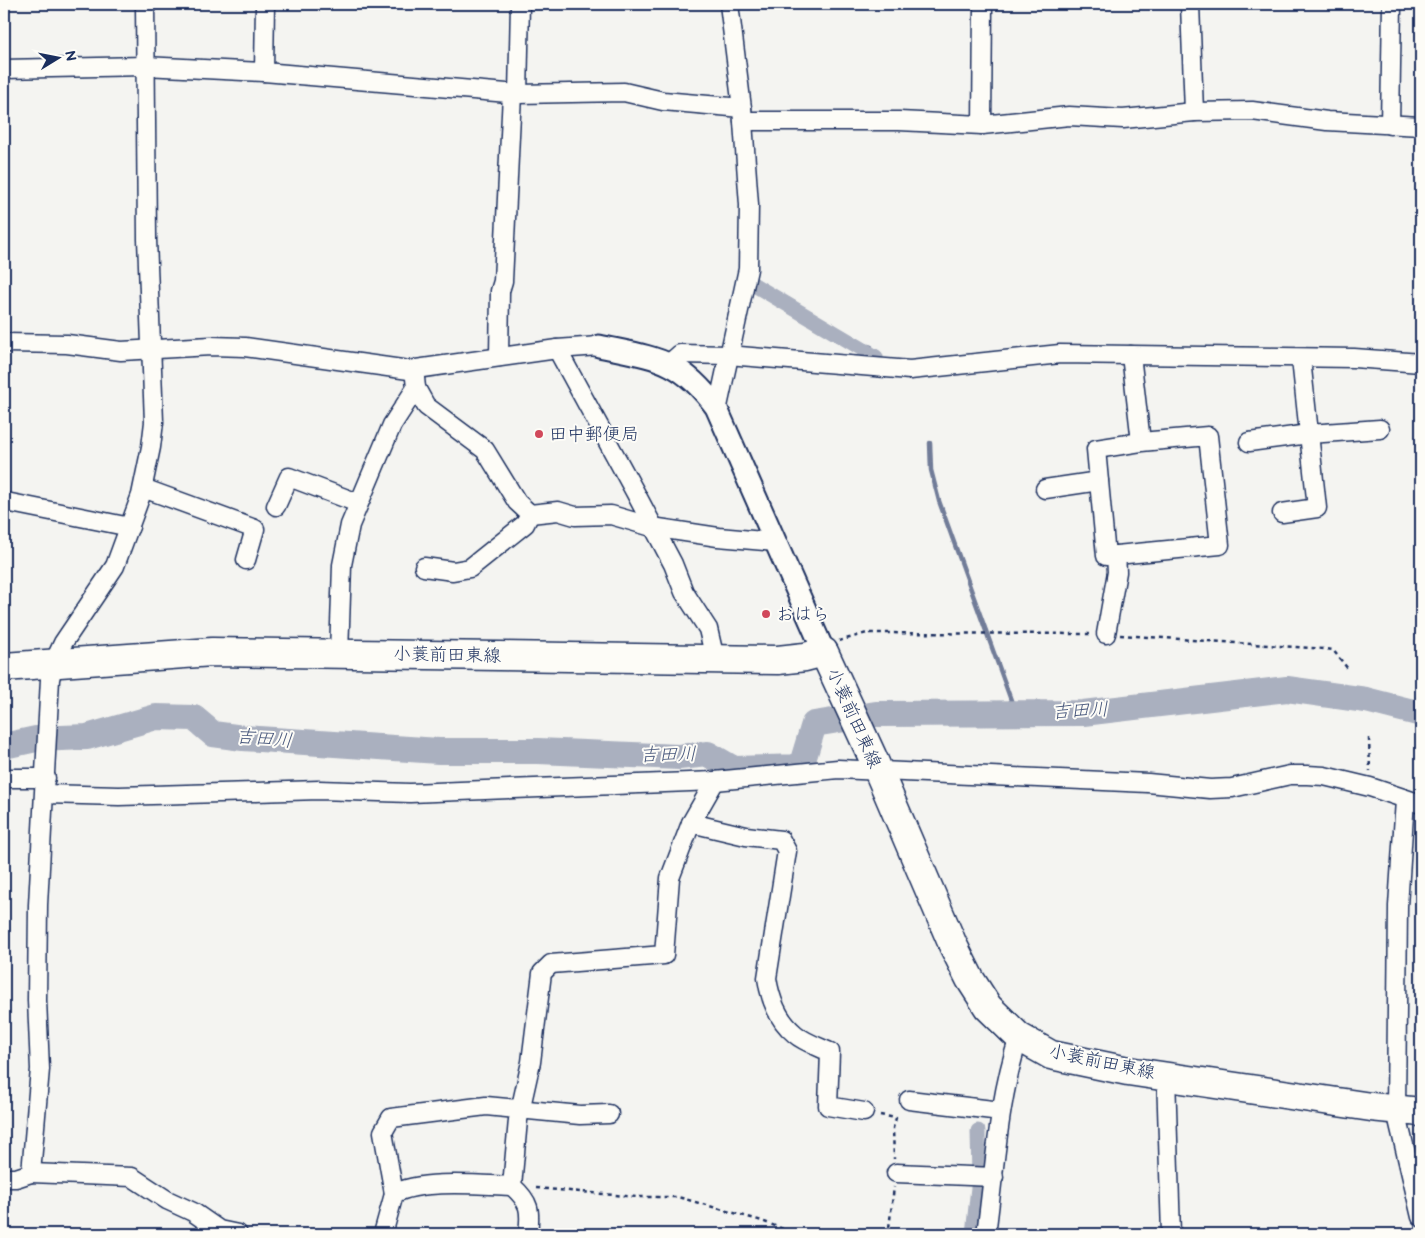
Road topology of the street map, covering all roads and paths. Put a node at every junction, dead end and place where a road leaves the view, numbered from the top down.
1 (145, 4) edge
2 (265, 4) edge
3 (520, 4) edge
4 (729, 4) edge
5 (983, 4) edge
6 (1190, 4) edge
7 (1392, 4) edge
8 (145, 66) junction
9 (4, 69) edge
10 (264, 72) junction
11 (515, 94) junction
12 (1194, 112) junction
13 (743, 114) junction
14 (982, 125) junction
15 (1390, 125) junction
16 (1421, 126) edge
17 (4, 342) edge
18 (599, 346) joint
19 (557, 349) junction
20 (152, 350) junction
21 (728, 355) junction
22 (1131, 355) junction
23 (499, 357) junction
24 (1301, 359) junction
25 (670, 363) junction
26 (1421, 363) edge
27 (414, 370) junction
28 (416, 388) junction
29 (717, 411) junction
30 (1380, 429) dead end
31 (1309, 434) junction
32 (1141, 442) junction
33 (1249, 442) dead end
34 (1099, 481) junction
35 (143, 488) junction
36 (1045, 489) dead end
37 (6, 502) dead end
38 (358, 503) junction
39 (276, 506) dead end
40 (1282, 512) dead end
41 (530, 514) junction
42 (652, 526) junction
43 (130, 527) junction
44 (775, 542) junction
45 (1116, 555) junction
46 (246, 560) dead end
47 (424, 567) dead end
48 (1106, 634) junction
49 (338, 654) junction
50 (715, 658) junction
51 (827, 658) junction
52 (54, 662) junction
53 (4, 667) edge
54 (1348, 669) dead end
55 (1369, 738) dead end
56 (875, 764) junction
57 (4, 778) edge
58 (46, 781) junction
59 (715, 781) junction
60 (1370, 787) junction
61 (1413, 802) edge
62 (691, 823) junction
63 (1019, 1037) junction
64 (1166, 1076) junction
65 (909, 1100) dead end
66 (522, 1108) junction
67 (1001, 1111) junction
68 (864, 1112) joint
69 (1409, 1112) edge
70 (609, 1114) dead end
71 (31, 1173) junction
72 (896, 1173) junction
73 (984, 1177) junction
74 (4, 1178) edge
75 (512, 1186) junction
76 (394, 1194) junction
77 (1421, 1217) edge
78 (238, 1234) edge
79 (383, 1234) edge
80 (528, 1234) edge
81 (796, 1234) edge
82 (885, 1234) edge
83 (986, 1234) edge
84 (1171, 1234) edge

1 - 8 street
2 - 10 street
3 - 11 street
4 - 13 street
5 - 14 street
6 - 12 street
7 - 15 street
8 - 9 street
8 - 10 street
8 - 20 street
10 - 11 street
11 - 13 street
11 - 23 street
12 - 14 street
12 - 15 street
13 - 14 street
13 - 21 street
15 - 16 street
17 - 20 street
18 - 19 street
18 - 25 street
19 - 23 street
19 - 42 street
20 - 27 street
20 - 35 street
21 - 22 street
21 - 25 street
21 - 29 street
22 - 24 street
22 - 32 street
23 - 27 street
24 - 26 street
24 - 31 street
25 - 29 street
27 - 28 street
28 - 38 street
28 - 41 street
29 - 44 street
30 - 31 street
31 - 33 street
31 - 40 street
32 - 34 street
32 - 45 street
34 - 36 street
34 - 45 street
35 - 43 street
35 - 46 street
37 - 43 street
38 - 39 street
38 - 49 street
41 - 42 street
41 - 47 street
42 - 44 street
42 - 50 street
43 - 52 street
44 - 51 street
45 - 48 street
48 - 51 path
48 - 54 path
49 - 50 main road, 小蓑前田東線
49 - 52 main road, 小蓑前田東線
50 - 51 main road, 小蓑前田東線
51 - 56 main road, 小蓑前田東線
52 - 53 main road, 小蓑前田東線
52 - 58 street
55 - 60 path
56 - 59 street
56 - 60 street
56 - 63 main road, 小蓑前田東線
57 - 58 street
58 - 59 street
58 - 71 street
59 - 62 street
60 - 61 street
61 - 69 street
62 - 66 street
62 - 68 street
63 - 64 main road, 小蓑前田東線
63 - 67 street
64 - 69 main road, 小蓑前田東線
64 - 84 street
65 - 67 street
66 - 70 street
66 - 75 street
66 - 76 street
67 - 73 street
68 - 72 path
69 - 77 street
71 - 74 street
71 - 78 street
72 - 73 street
72 - 82 path
73 - 83 street
75 - 76 street
75 - 80 street
75 - 81 path
76 - 79 street

